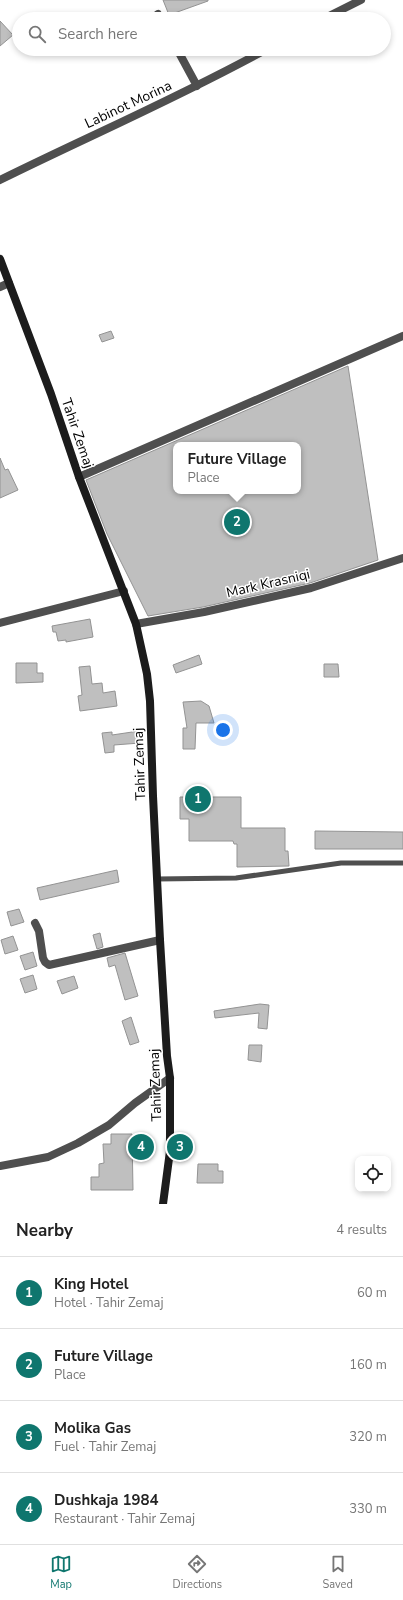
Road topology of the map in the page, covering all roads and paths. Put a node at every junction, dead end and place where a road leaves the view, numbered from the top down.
1 (361, 0) edge
2 (337, 12) edge
3 (181, 56) edge
4 (254, 56) edge
5 (197, 86) junction
6 (0, 180) edge
7 (0, 259) edge
8 (9, 283) junction
9 (0, 287) edge
10 (403, 336) edge
11 (79, 477) junction
12 (403, 558) edge
13 (124, 591) junction
14 (0, 623) edge
15 (136, 624) junction
16 (403, 863) edge
17 (157, 879) junction
18 (35, 923) dead end
19 (160, 940) junction
20 (170, 1078) junction
21 (0, 1166) edge
22 (164, 1203) edge

1 - 2 street
3 - 5 street
4 - 5 street, Labinot Morina
5 - 6 street, Labinot Morina
7 - 8 main road, Tahir Zemaj
8 - 9 street
8 - 11 main road, Tahir Zemaj
10 - 11 street
11 - 13 main road, Tahir Zemaj
12 - 15 street, Mark Krasniqi
13 - 14 street
13 - 15 main road, Tahir Zemaj
15 - 17 main road, Tahir Zemaj
16 - 17 lane
17 - 19 main road, Tahir Zemaj
18 - 19 street
19 - 20 main road, Tahir Zemaj
20 - 21 street
20 - 22 main road, Tahir Zemaj

